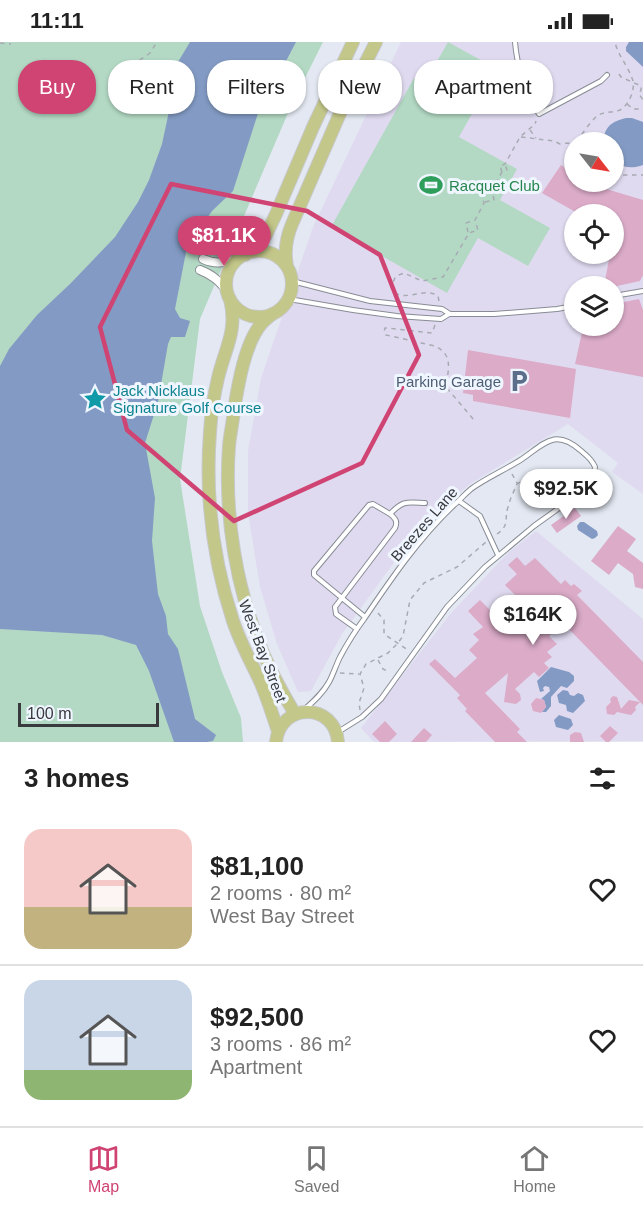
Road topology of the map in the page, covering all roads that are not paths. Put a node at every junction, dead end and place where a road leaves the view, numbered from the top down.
1 (353, 42) edge
2 (376, 42) edge
3 (515, 42) edge
4 (607, 75) dead end
5 (242, 257) junction
6 (203, 259) dead end
7 (287, 266) junction
8 (200, 270) dead end
9 (292, 281) junction
10 (643, 291) edge
11 (624, 294) edge
12 (229, 295) junction
13 (288, 298) junction
14 (564, 308) edge
15 (272, 314) junction
16 (450, 314) junction
17 (459, 501) junction
18 (425, 503) dead end
19 (390, 514) junction
20 (498, 555) junction
21 (342, 598) junction
22 (365, 617) junction
23 (357, 629) junction
24 (298, 713) junction
25 (277, 736) edge
26 (338, 737) edge

1 - 5 main road
2 - 7 main road
3 - 4 lane
5 - 6 street
5 - 7 main road
5 - 12 main road
7 - 9 main road
8 - 12 street
9 - 13 main road
9 - 16 lane
10 - 11 lane
12 - 15 main road
12 - 25 main road, West Bay Street
13 - 15 main road
13 - 16 lane
14 - 16 lane
15 - 24 main road, West Bay Street
17 - 20 lane
17 - 20 lane, Breezes Lane
17 - 22 lane, Breezes Lane
18 - 19 lane
19 - 21 lane
19 - 21 lane
20 - 26 lane, Breezes Lane
21 - 22 lane
21 - 23 lane
22 - 23 lane, Breezes Lane
23 - 24 lane, Breezes Lane
24 - 25 main road
24 - 26 main road

